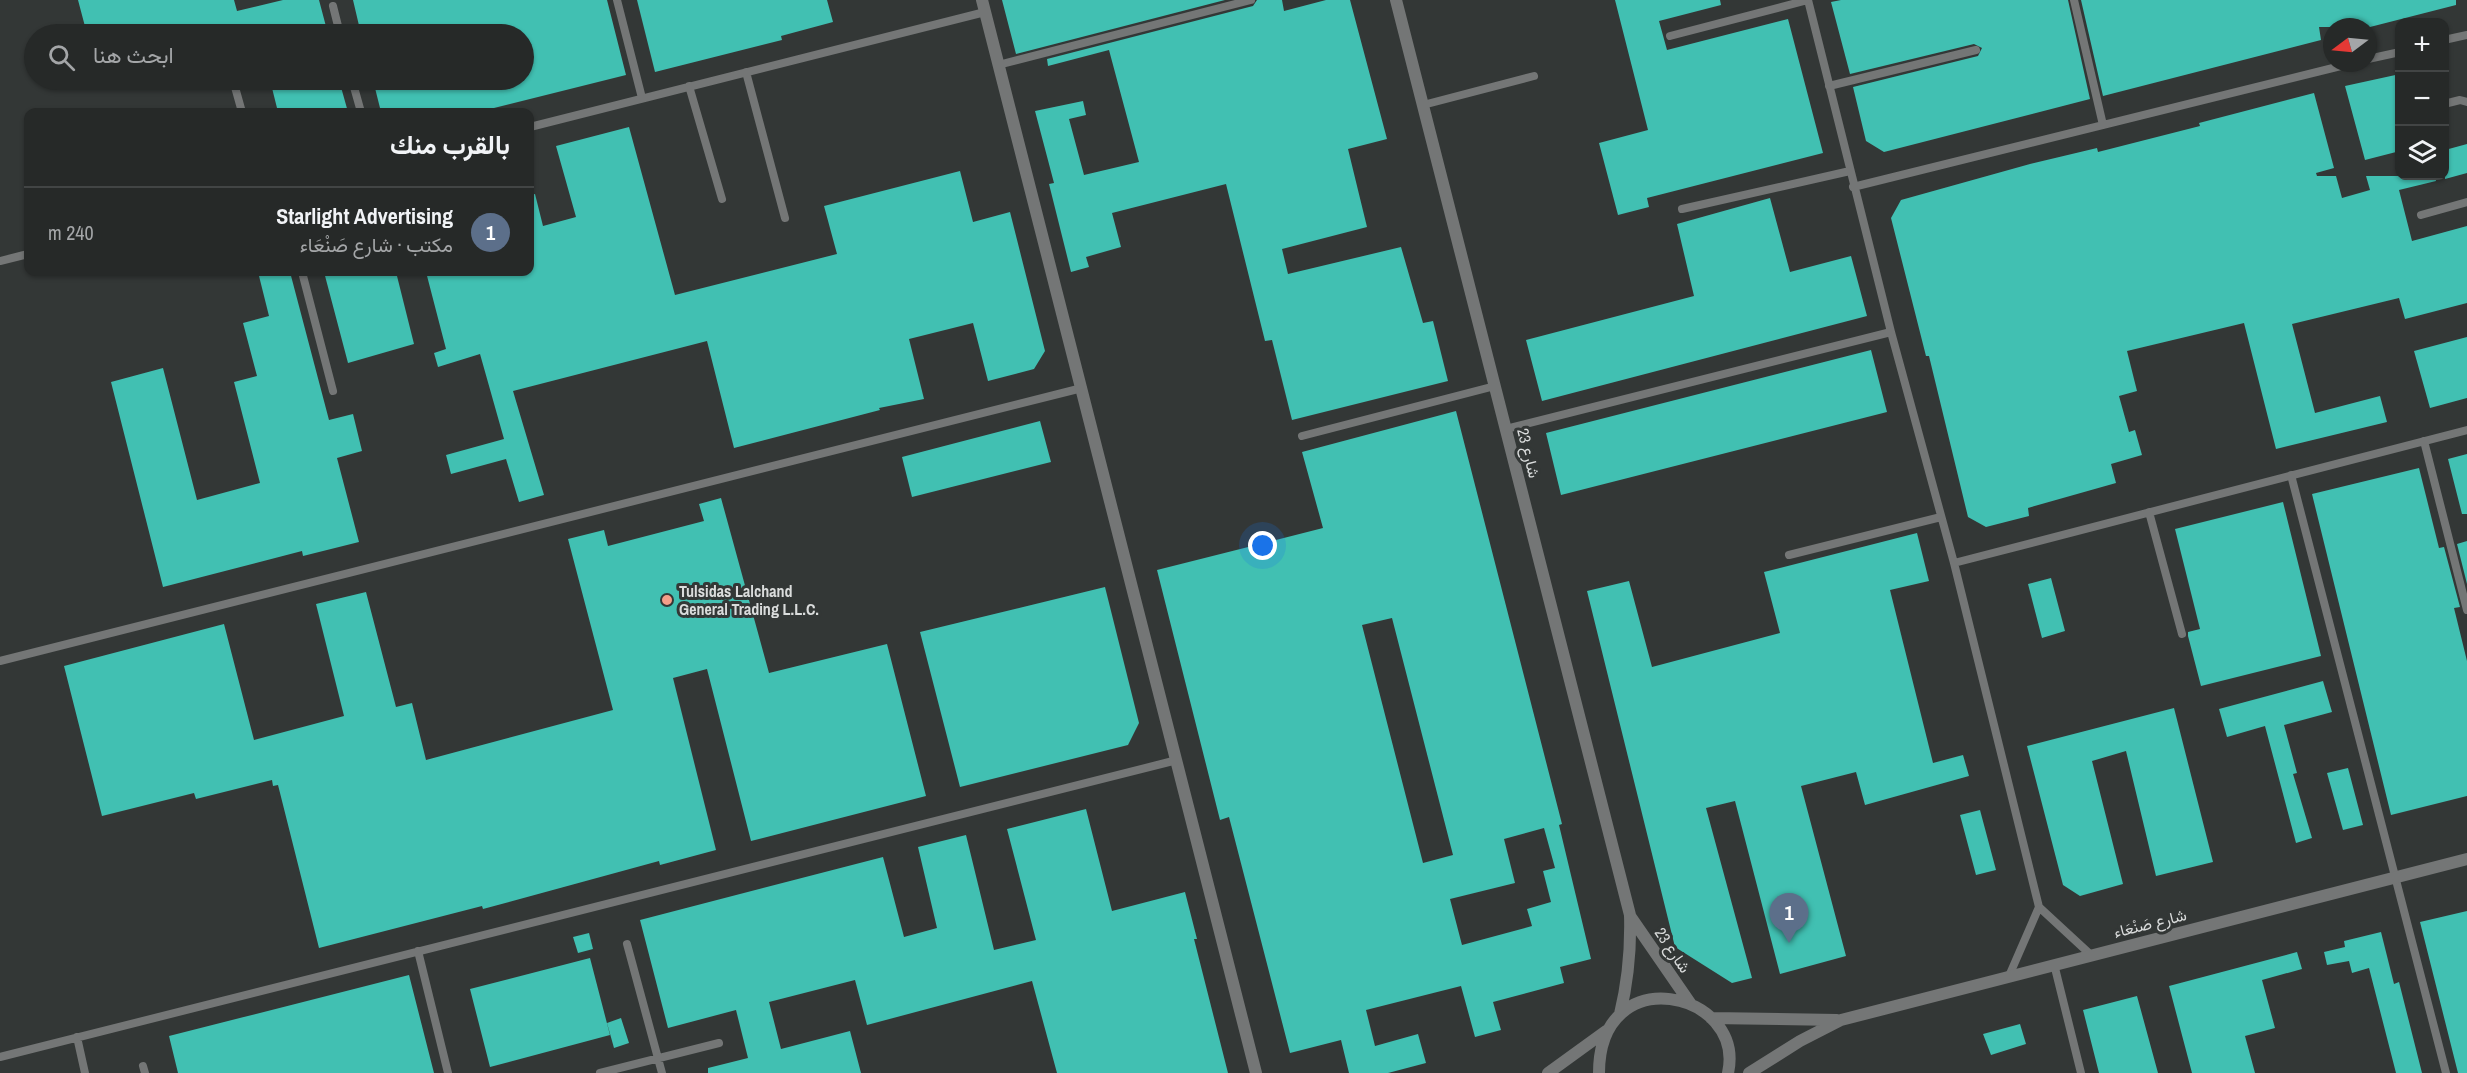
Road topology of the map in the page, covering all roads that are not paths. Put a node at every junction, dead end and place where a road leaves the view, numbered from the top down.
1 (617, 0) edge
2 (1251, 0) edge
3 (1396, 0) edge
4 (1808, 0) edge
5 (2074, 0) edge
6 (333, 6) dead end
7 (983, 6) edge
8 (338, 24) edge
9 (2467, 35) edge
10 (1670, 36) dead end
11 (2449, 39) edge
12 (1976, 50) dead end
13 (2395, 53) edge
14 (2377, 57) edge
15 (998, 65) junction
16 (2323, 70) edge
17 (746, 72) junction
18 (1534, 76) dead end
19 (689, 86) junction
20 (1829, 86) junction
21 (236, 90) edge
22 (355, 90) edge
23 (642, 99) junction
24 (2467, 102) edge
25 (2449, 103) edge
26 (1423, 105) junction
27 (241, 108) edge
28 (360, 108) edge
29 (2103, 125) junction
30 (534, 126) edge
31 (1850, 171) junction
32 (1853, 187) junction
33 (722, 199) dead end
34 (2467, 202) edge
35 (1682, 209) dead end
36 (2421, 215) dead end
37 (785, 218) dead end
38 (24, 255) edge
39 (0, 261) edge
40 (303, 276) edge
41 (1891, 332) junction
42 (1495, 386) junction
43 (1082, 387) junction
44 (333, 391) dead end
45 (1506, 429) junction
46 (2467, 430) edge
47 (1302, 436) dead end
48 (2424, 441) junction
49 (2291, 475) junction
50 (2149, 512) junction
51 (1941, 517) junction
52 (1790, 555) dead end
53 (1954, 563) junction
54 (2467, 610) edge
55 (2182, 634) dead end
56 (0, 661) edge
57 (1177, 760) junction
58 (2467, 859) edge
59 (2394, 878) junction
60 (2039, 907) junction
61 (1630, 915) junction
62 (627, 944) dead end
63 (418, 951) junction
64 (2091, 955) junction
65 (2054, 964) junction
66 (2009, 976) junction
67 (1690, 1003) junction
68 (1620, 1014) junction
69 (1711, 1018) junction
70 (1841, 1020) junction
71 (1606, 1030) junction
72 (77, 1037) junction
73 (719, 1043) dead end
74 (0, 1057) edge
75 (658, 1058) junction
76 (85, 1073) edge
77 (448, 1073) edge
78 (600, 1073) edge
79 (662, 1073) edge
80 (1256, 1073) edge
81 (1548, 1073) edge
82 (1599, 1073) edge
83 (1728, 1073) edge
84 (1749, 1073) edge
85 (2081, 1073) edge
86 (2446, 1073) edge

1 - 23 lane
2 - 15 lane
3 - 26 street, شارع 23
4 - 10 lane
4 - 20 lane
5 - 29 lane
6 - 8 lane
7 - 15 street
7 - 17 lane
9 - 11 lane
12 - 20 lane
13 - 14 lane
15 - 43 street
16 - 29 lane
17 - 19 lane
17 - 37 lane
18 - 26 lane
19 - 23 lane
19 - 33 lane
20 - 31 lane
21 - 27 lane
22 - 28 lane
23 - 30 lane
24 - 25 lane
26 - 42 street, شارع 23
29 - 32 lane
31 - 32 lane
31 - 35 lane
32 - 41 lane
34 - 36 lane
38 - 39 lane
40 - 44 lane
41 - 45 lane
41 - 51 lane
42 - 45 street, شارع 23
42 - 47 lane
43 - 56 lane
43 - 57 street
45 - 61 street, شارع 23
46 - 48 lane
48 - 49 lane
48 - 54 lane
49 - 50 lane
49 - 59 lane
50 - 53 lane
50 - 55 lane
51 - 52 lane
51 - 53 lane
53 - 60 lane
57 - 63 lane
57 - 80 street
58 - 59 street, شارع صَنْعَاء
59 - 64 street, شارع صَنْعَاء
59 - 86 lane
60 - 64 lane
60 - 66 lane
61 - 67 street, شارع 23
61 - 68 street, شارع 23
62 - 75 lane
63 - 72 lane
63 - 77 lane
64 - 65 street, شارع صَنْعَاء
65 - 66 street, شارع صَنْعَاء
65 - 85 lane
66 - 70 street, شارع صَنْعَاء
67 - 68 street
67 - 69 street
68 - 71 street
69 - 70 street, شارع صَنْعَاء
69 - 83 street
70 - 84 street, شارع صَنْعَاء
71 - 81 street
71 - 82 street
72 - 74 lane
72 - 76 lane
73 - 75 lane
75 - 78 lane
75 - 79 lane

